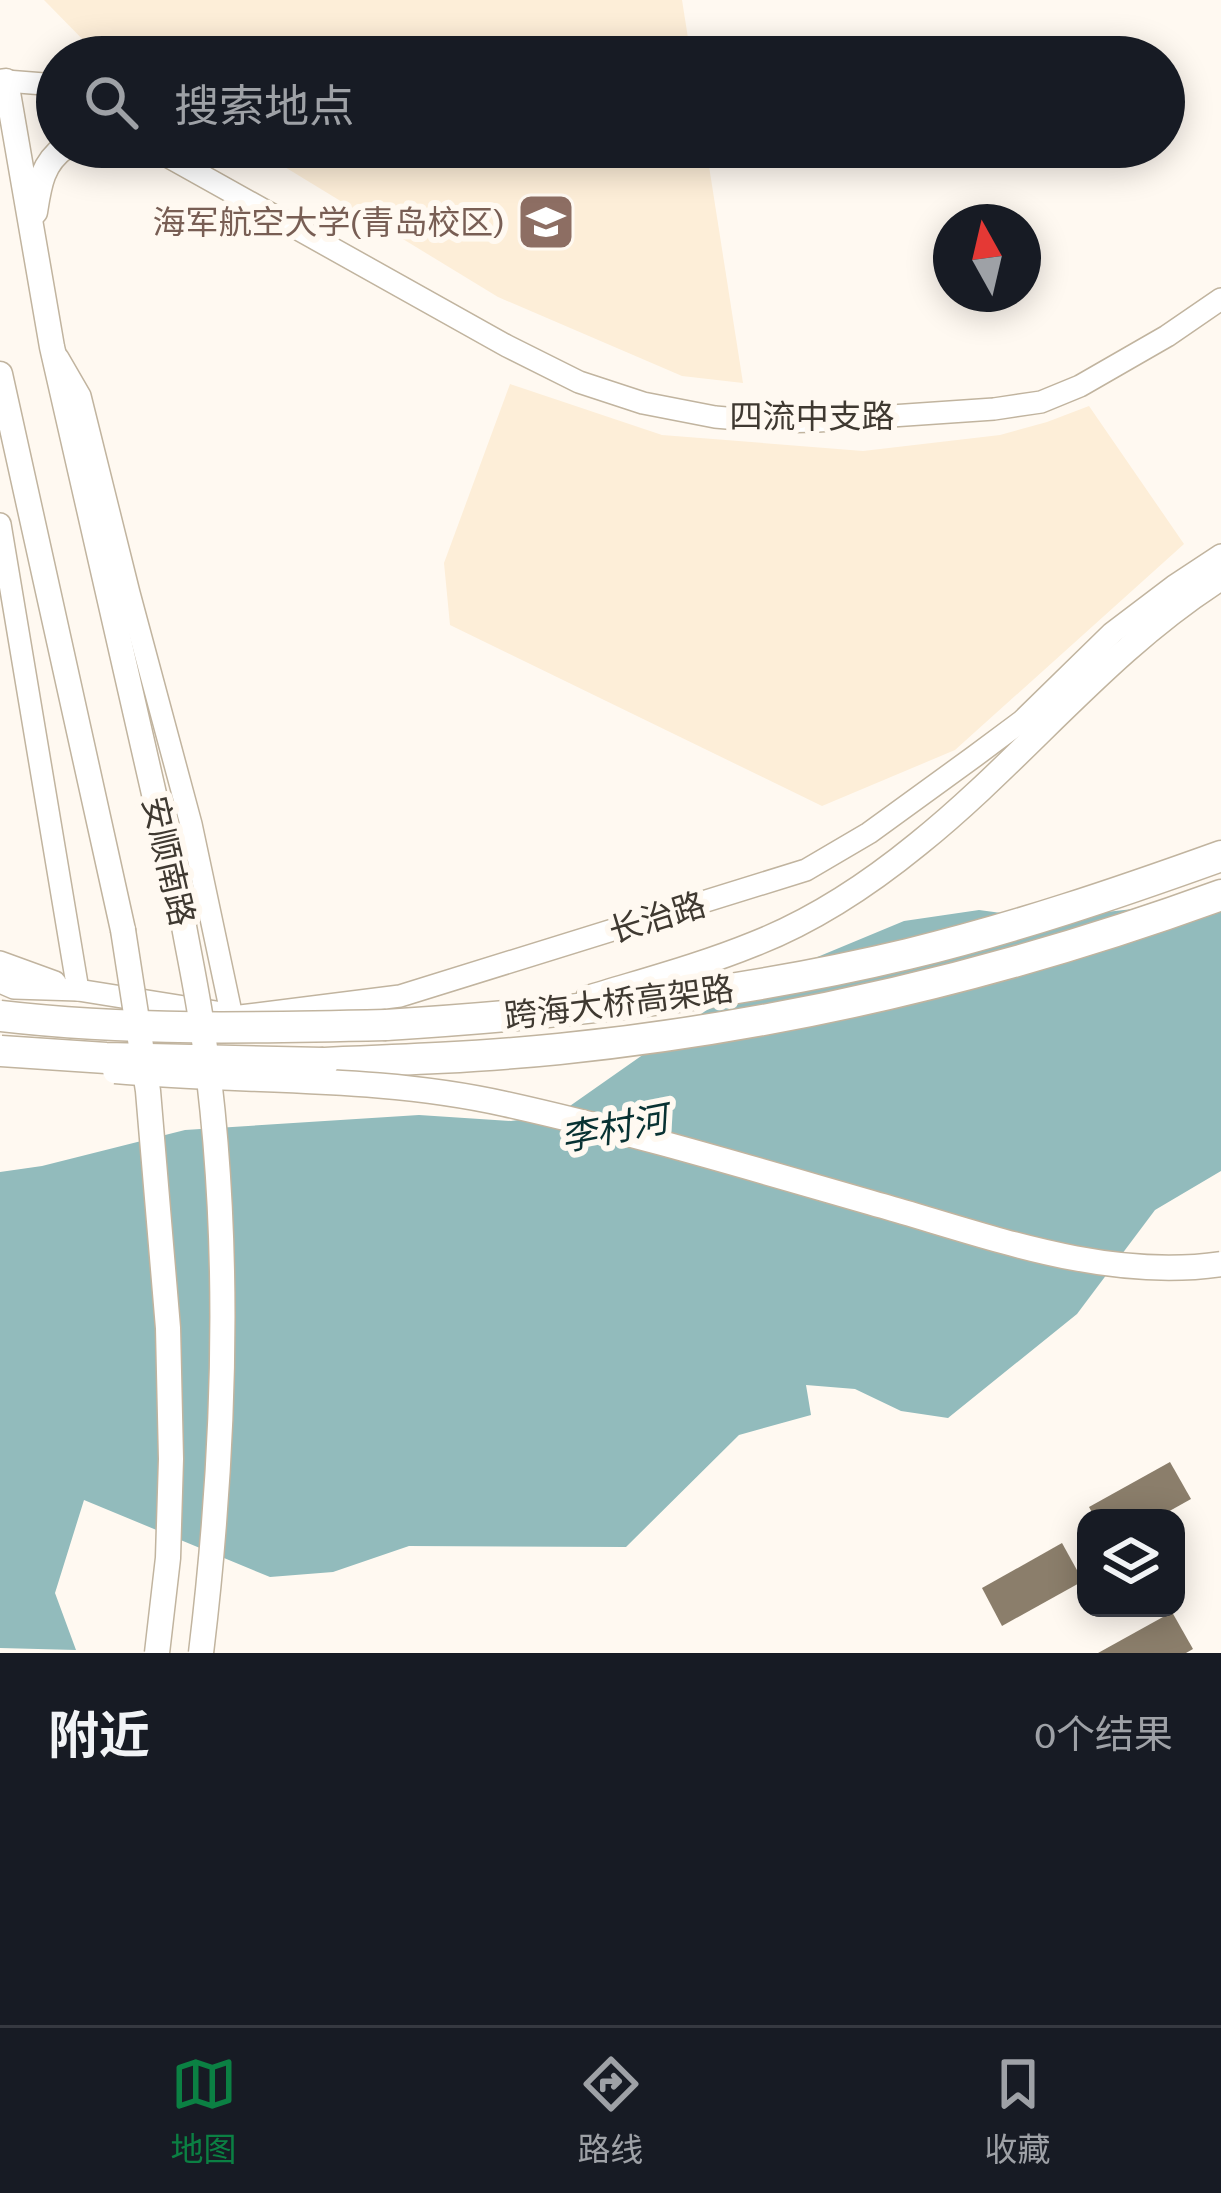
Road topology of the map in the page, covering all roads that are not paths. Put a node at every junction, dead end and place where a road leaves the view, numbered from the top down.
1 (3, 81) edge
2 (36, 83) edge
3 (46, 168) edge
4 (186, 168) edge
5 (32, 232) junction
6 (1221, 298) edge
7 (52, 347) junction
8 (0, 374) edge
9 (0, 524) edge
10 (1221, 555) edge
11 (1221, 578) edge
12 (1221, 856) edge
13 (1221, 895) edge
14 (0, 962) edge
15 (0, 982) edge
16 (78, 990) junction
17 (0, 1016) edge
18 (528, 1016) junction
19 (232, 1017) junction
20 (1, 1051) edge
21 (1221, 1264) edge
22 (157, 1653) edge
23 (201, 1653) edge

1 - 2 street
1 - 5 main road, 安顺南路
3 - 5 main road
4 - 6 street, 四流中支路
5 - 7 main road, 安顺南路
7 - 19 street
7 - 23 main road, 安顺南路, bridge
8 - 22 main road, 安顺南路, bridge
9 - 16 street
10 - 19 street, 长治路
11 - 18 main road
12 - 18 highway, 跨海大桥高架路
13 - 20 highway, 跨海大桥高架路, bridge
14 - 16 street
15 - 16 street, 长治路
16 - 19 street, 长治路
17 - 18 highway, 跨海大桥高架路, bridge
20 - 21 main road, bridge

